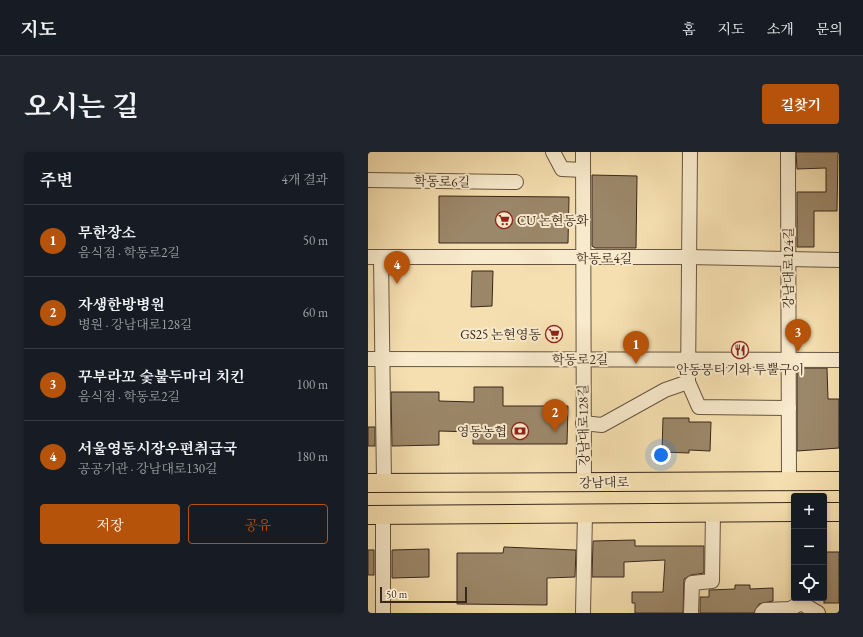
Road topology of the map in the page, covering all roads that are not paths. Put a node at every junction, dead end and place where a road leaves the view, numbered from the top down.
1 (553, 152) edge
2 (583, 152) edge
3 (690, 152) edge
4 (788, 152) edge
5 (583, 170) junction
6 (368, 180) edge
7 (516, 182) dead end
8 (688, 257) junction
9 (375, 258) edge
10 (584, 258) junction
11 (788, 260) junction
12 (839, 260) edge
13 (582, 359) junction
14 (690, 359) junction
15 (375, 360) edge
16 (789, 360) junction
17 (839, 360) edge
18 (688, 382) junction
19 (789, 408) junction
20 (583, 423) junction
21 (789, 481) junction
22 (839, 481) edge
23 (584, 482) junction
24 (376, 483) edge
25 (713, 512) junction
26 (791, 512) edge
27 (827, 512) edge
28 (839, 512) edge
29 (585, 513) junction
30 (375, 514) edge
31 (795, 606) edge
32 (383, 613) edge
33 (583, 613) edge
34 (691, 613) edge
35 (762, 613) edge
36 (818, 613) edge

1 - 5 street
2 - 5 street, 강남대로128길
3 - 8 street
4 - 11 street, 강남대로124길
5 - 10 street, 강남대로128길
6 - 7 street, 학동로6길
8 - 10 street, 학동로4길
8 - 11 street, 학동로4길
8 - 14 street
9 - 10 street, 학동로4길
9 - 15 street
10 - 13 street, 강남대로128길
11 - 12 street, 학동로4길
11 - 16 street, 강남대로124길
13 - 14 street, 학동로2길
13 - 15 street, 학동로2길
13 - 20 street, 강남대로128길
14 - 16 street, 학동로2길
14 - 18 street
15 - 24 street
16 - 17 street, 학동로2길
16 - 19 street, 강남대로124길
18 - 19 street
18 - 20 street
19 - 21 street, 강남대로124길
20 - 23 street, 강남대로128길
21 - 22 main road, 강남대로
21 - 23 main road, 강남대로
23 - 24 main road, 강남대로
25 - 26 main road
25 - 29 main road
25 - 34 street
27 - 28 main road
29 - 30 main road
29 - 33 street
30 - 32 street
31 - 35 street
31 - 36 street

